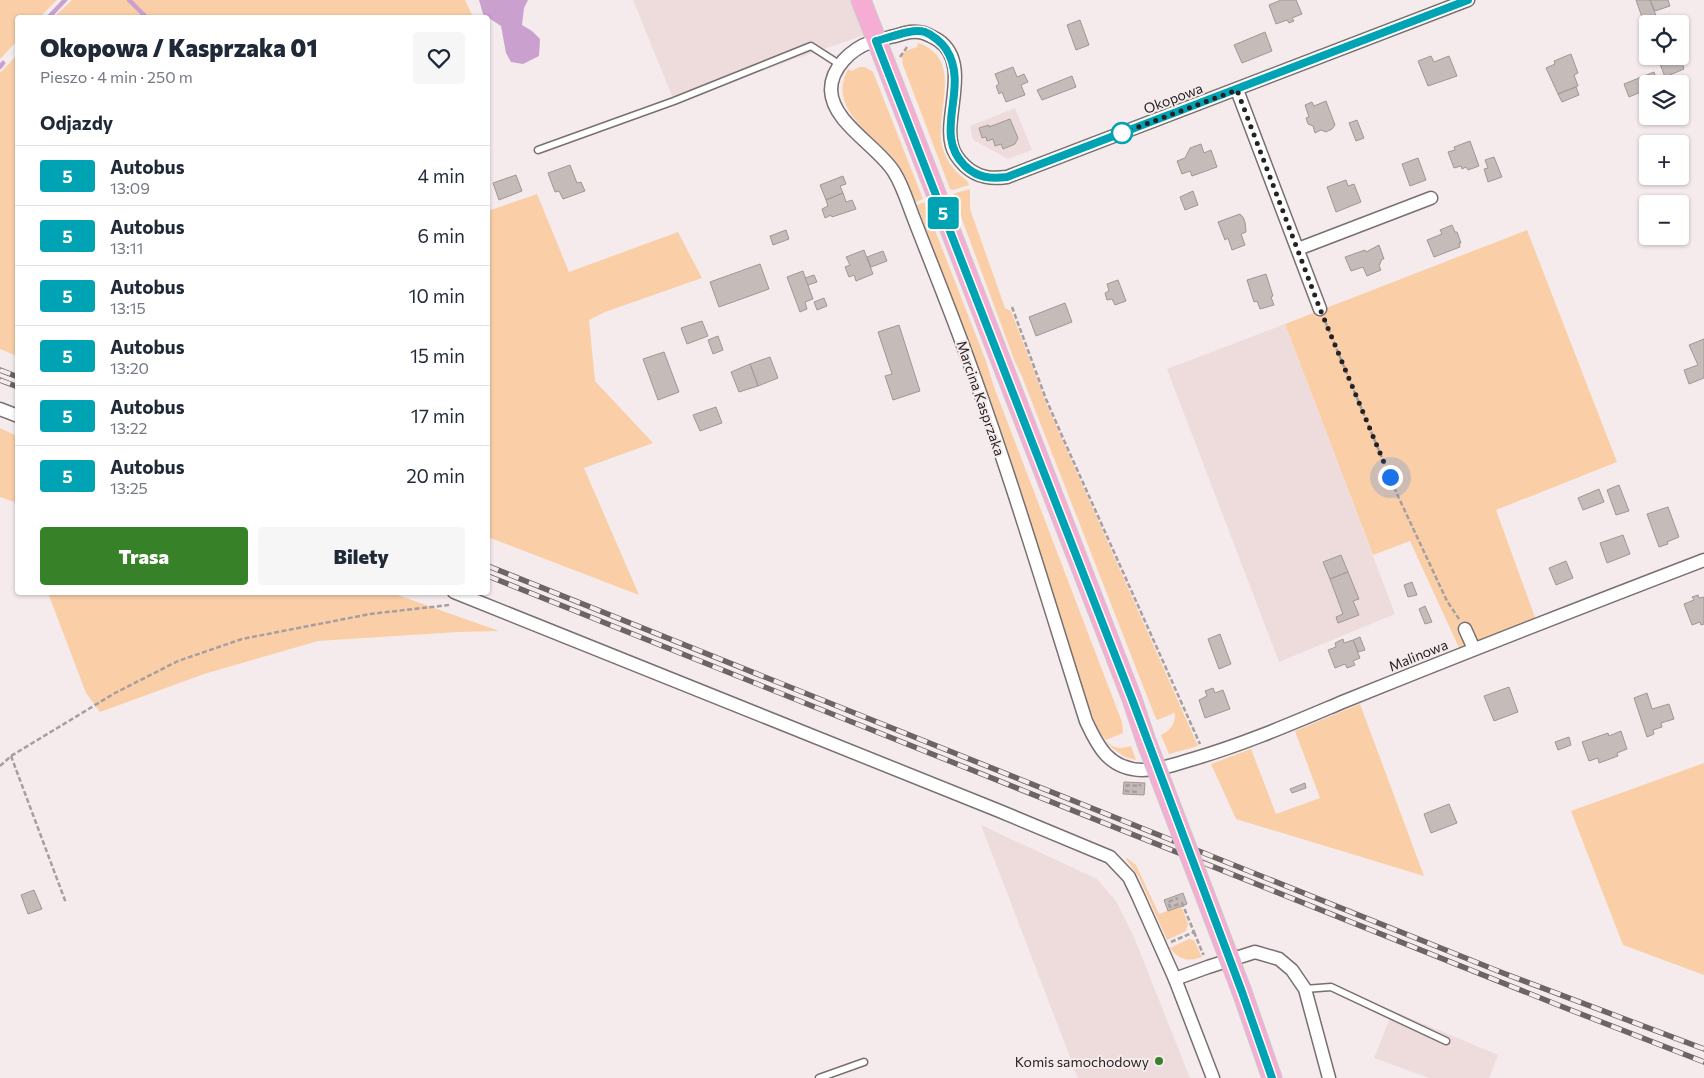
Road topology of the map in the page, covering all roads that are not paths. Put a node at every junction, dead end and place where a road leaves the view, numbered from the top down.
1 (861, 0) edge
2 (1468, 0) edge
3 (876, 41) junction
4 (839, 64) junction
5 (1237, 90) junction
6 (538, 150) dead end
7 (1431, 198) dead end
8 (1298, 249) junction
9 (1320, 309) road end
10 (0, 409) edge
11 (15, 415) edge
12 (1704, 560) edge
13 (461, 595) edge
14 (1465, 629) road end
15 (1474, 649) junction
16 (1142, 770) joint
17 (1176, 979) junction
18 (1305, 989) junction
19 (1446, 1041) dead end
20 (864, 1062) dead end
21 (820, 1078) edge
22 (1213, 1078) edge
23 (1272, 1078) edge
24 (1329, 1078) edge

1 - 3 main road
2 - 5 street, Okopowa
3 - 4 street
3 - 5 street, Okopowa
3 - 23 main road, bridge
4 - 6 lane
4 - 16 street, Marcina Kasprzaka
5 - 8 street
7 - 8 street
8 - 9 street
10 - 11 street
12 - 15 street, Malinowa
13 - 17 street
14 - 15 street
15 - 16 street, Malinowa
17 - 18 street
17 - 22 street
18 - 19 lane
18 - 24 street
20 - 21 lane

